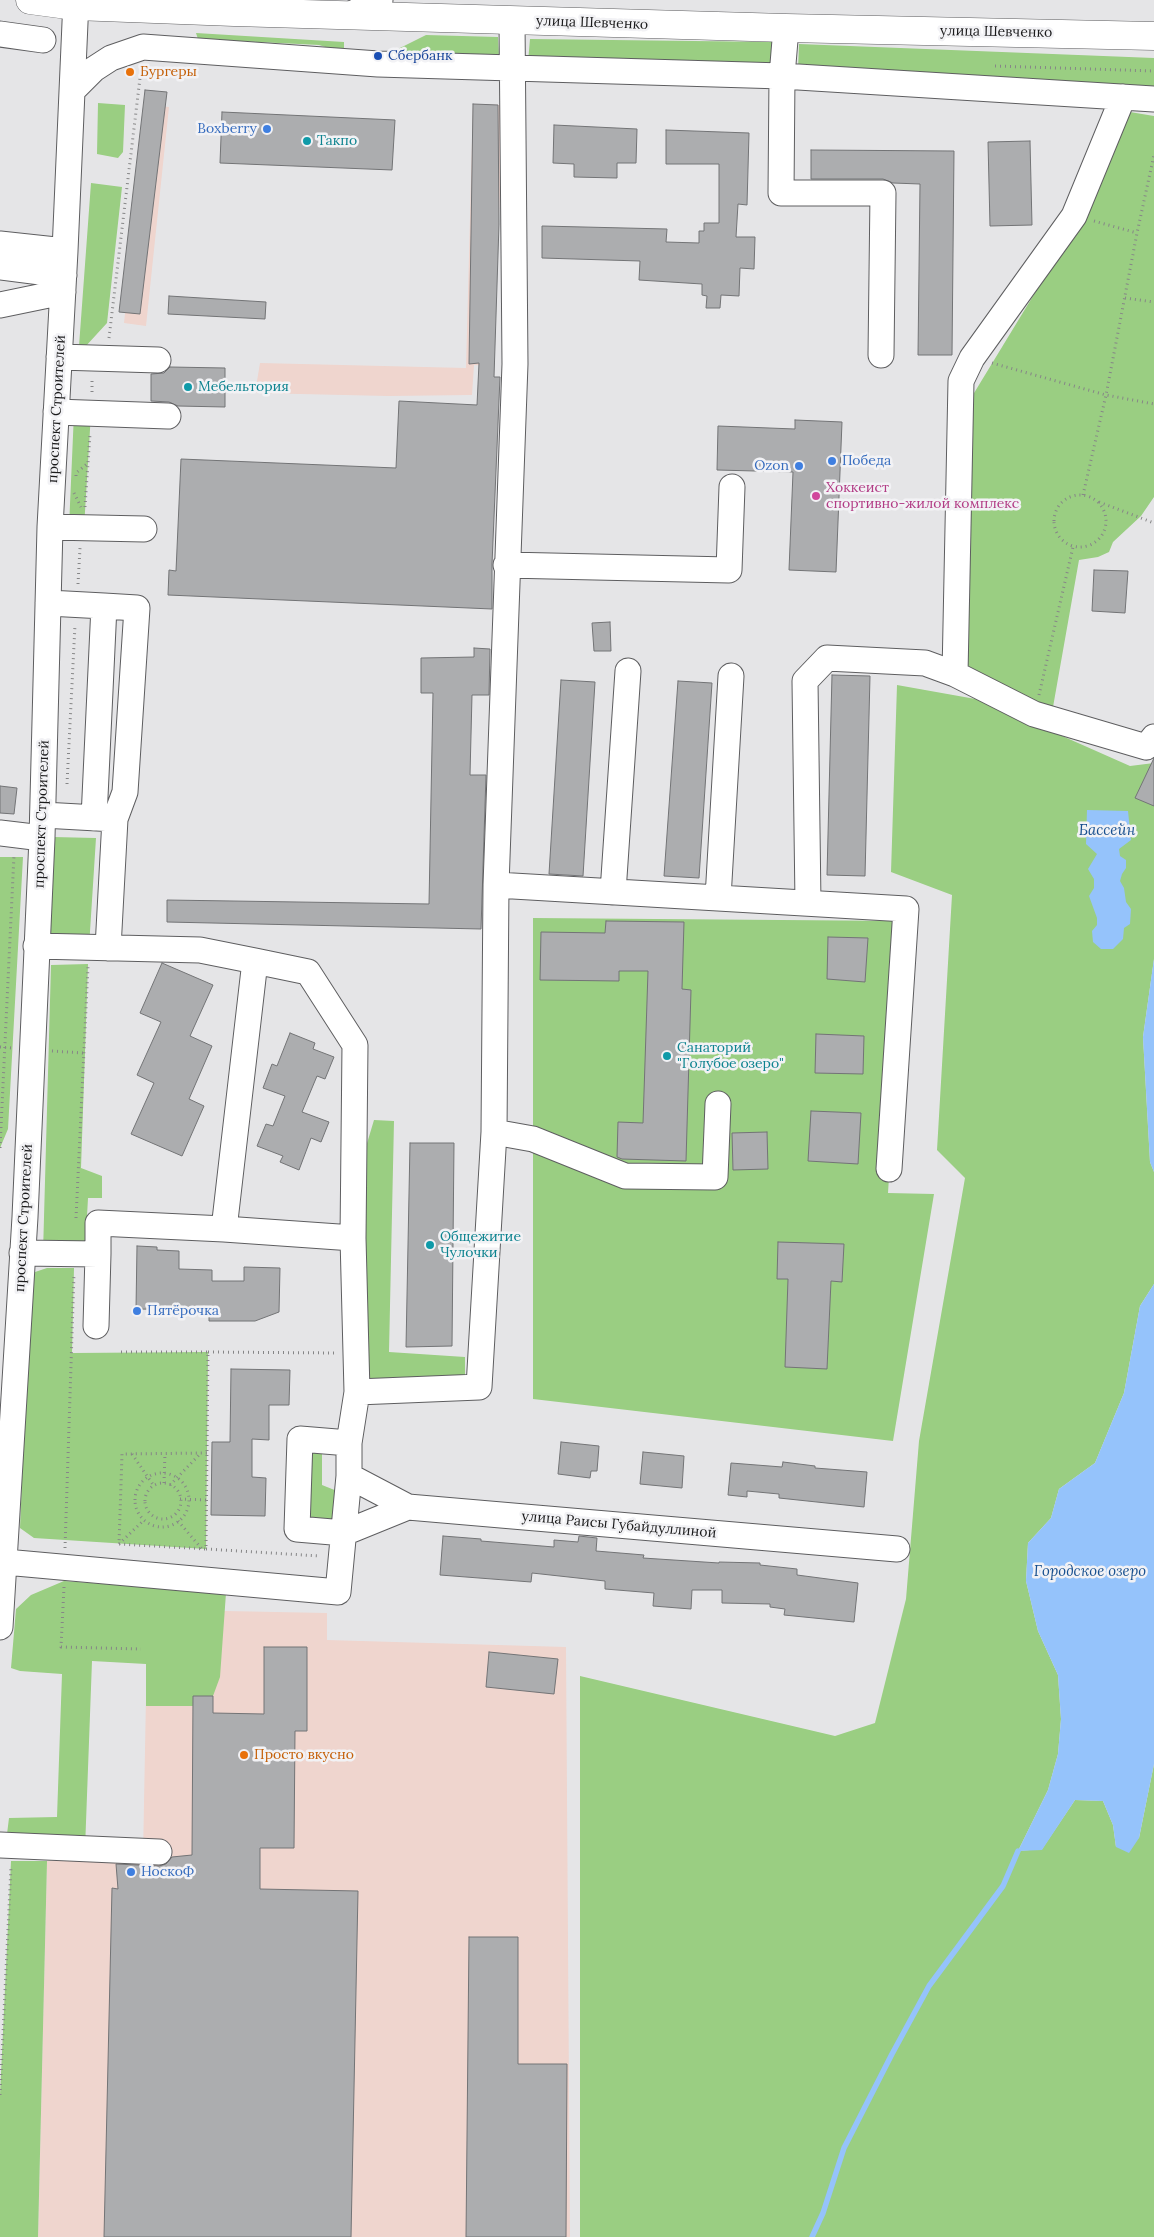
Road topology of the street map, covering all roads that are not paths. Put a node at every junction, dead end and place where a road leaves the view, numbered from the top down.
1 (30, 0) edge
2 (268, 0) edge
3 (380, 0) edge
4 (75, 3) edge
5 (301, 13) junction
6 (349, 15) junction
7 (512, 20) junction
8 (786, 28) junction
9 (0, 34) edge
10 (1154, 36) edge
11 (43, 40) dead end
12 (511, 66) junction
13 (782, 76) junction
14 (72, 91) junction
15 (1123, 97) junction
16 (1154, 99) edge
17 (0, 244) edge
18 (0, 267) edge
19 (64, 273) junction
20 (0, 305) edge
21 (881, 355) dead end
22 (59, 358) junction
23 (158, 360) dead end
24 (56, 412) junction
25 (168, 416) dead end
26 (732, 487) dead end
27 (50, 527) junction
28 (144, 529) dead end
29 (506, 565) junction
30 (48, 603) junction
31 (104, 606) junction
32 (628, 671) dead end
33 (955, 674) junction
34 (731, 676) dead end
35 (1154, 737) edge
36 (104, 818) junction
37 (34, 827) edge
38 (496, 885) junction
39 (613, 892) junction
40 (718, 898) junction
41 (808, 903) junction
42 (36, 946) junction
43 (98, 948) junction
44 (255, 961) junction
45 (718, 1104) dead end
46 (494, 1132) junction
47 (889, 1169) dead end
48 (224, 1229) junction
49 (353, 1238) junction
50 (22, 1253) junction
51 (86, 1253) junction
52 (96, 1326) dead end
53 (8, 1371) edge
54 (356, 1392) junction
55 (349, 1443) junction
56 (349, 1476) junction
57 (408, 1507) junction
58 (344, 1532) junction
59 (897, 1549) dead end
60 (5, 1562) junction
61 (0, 1627) edge
62 (6, 1846) edge
63 (159, 1852) dead end

1 - 4 main road, улица Шевченко
2 - 5 street
3 - 6 street
4 - 5 main road, улица Шевченко
4 - 14 street, проспект Строителей
5 - 6 main road, улица Шевченко
6 - 7 main road, улица Шевченко
7 - 8 main road, улица Шевченко
7 - 12 street
8 - 10 main road, улица Шевченко
8 - 13 street
9 - 11 street
12 - 13 street
12 - 14 street
12 - 29 street
13 - 15 street
13 - 21 street
14 - 19 street, проспект Строителей
15 - 16 street
15 - 33 street
17 - 19 street
18 - 19 street
19 - 20 street
19 - 22 street, проспект Строителей
22 - 23 street
22 - 24 street, проспект Строителей
24 - 25 street
24 - 27 street, проспект Строителей
26 - 29 street
27 - 28 street
27 - 30 street, проспект Строителей
29 - 38 street
30 - 31 street
30 - 37 street, проспект Строителей
31 - 36 street
31 - 36 street
32 - 39 street
33 - 35 street
33 - 41 street
34 - 40 street
36 - 37 street
36 - 43 street
37 - 42 street, проспект Строителей
38 - 39 street
38 - 46 street
39 - 40 street
40 - 41 street
41 - 47 street
42 - 43 street
42 - 50 street, проспект Строителей
43 - 44 street
44 - 48 street
44 - 49 street
45 - 46 street
46 - 54 street
48 - 49 street
48 - 51 street
49 - 54 street
50 - 51 street
50 - 53 street, проспект Строителей
51 - 52 street
53 - 60 street, проспект Строителей
54 - 55 street
55 - 56 street
55 - 58 street
56 - 57 street, улица Раисы Губайдуллиной
56 - 58 street
57 - 58 street
57 - 59 street, улица Раисы Губайдуллиной
58 - 60 street
60 - 61 street, проспект Строителей
62 - 63 street

